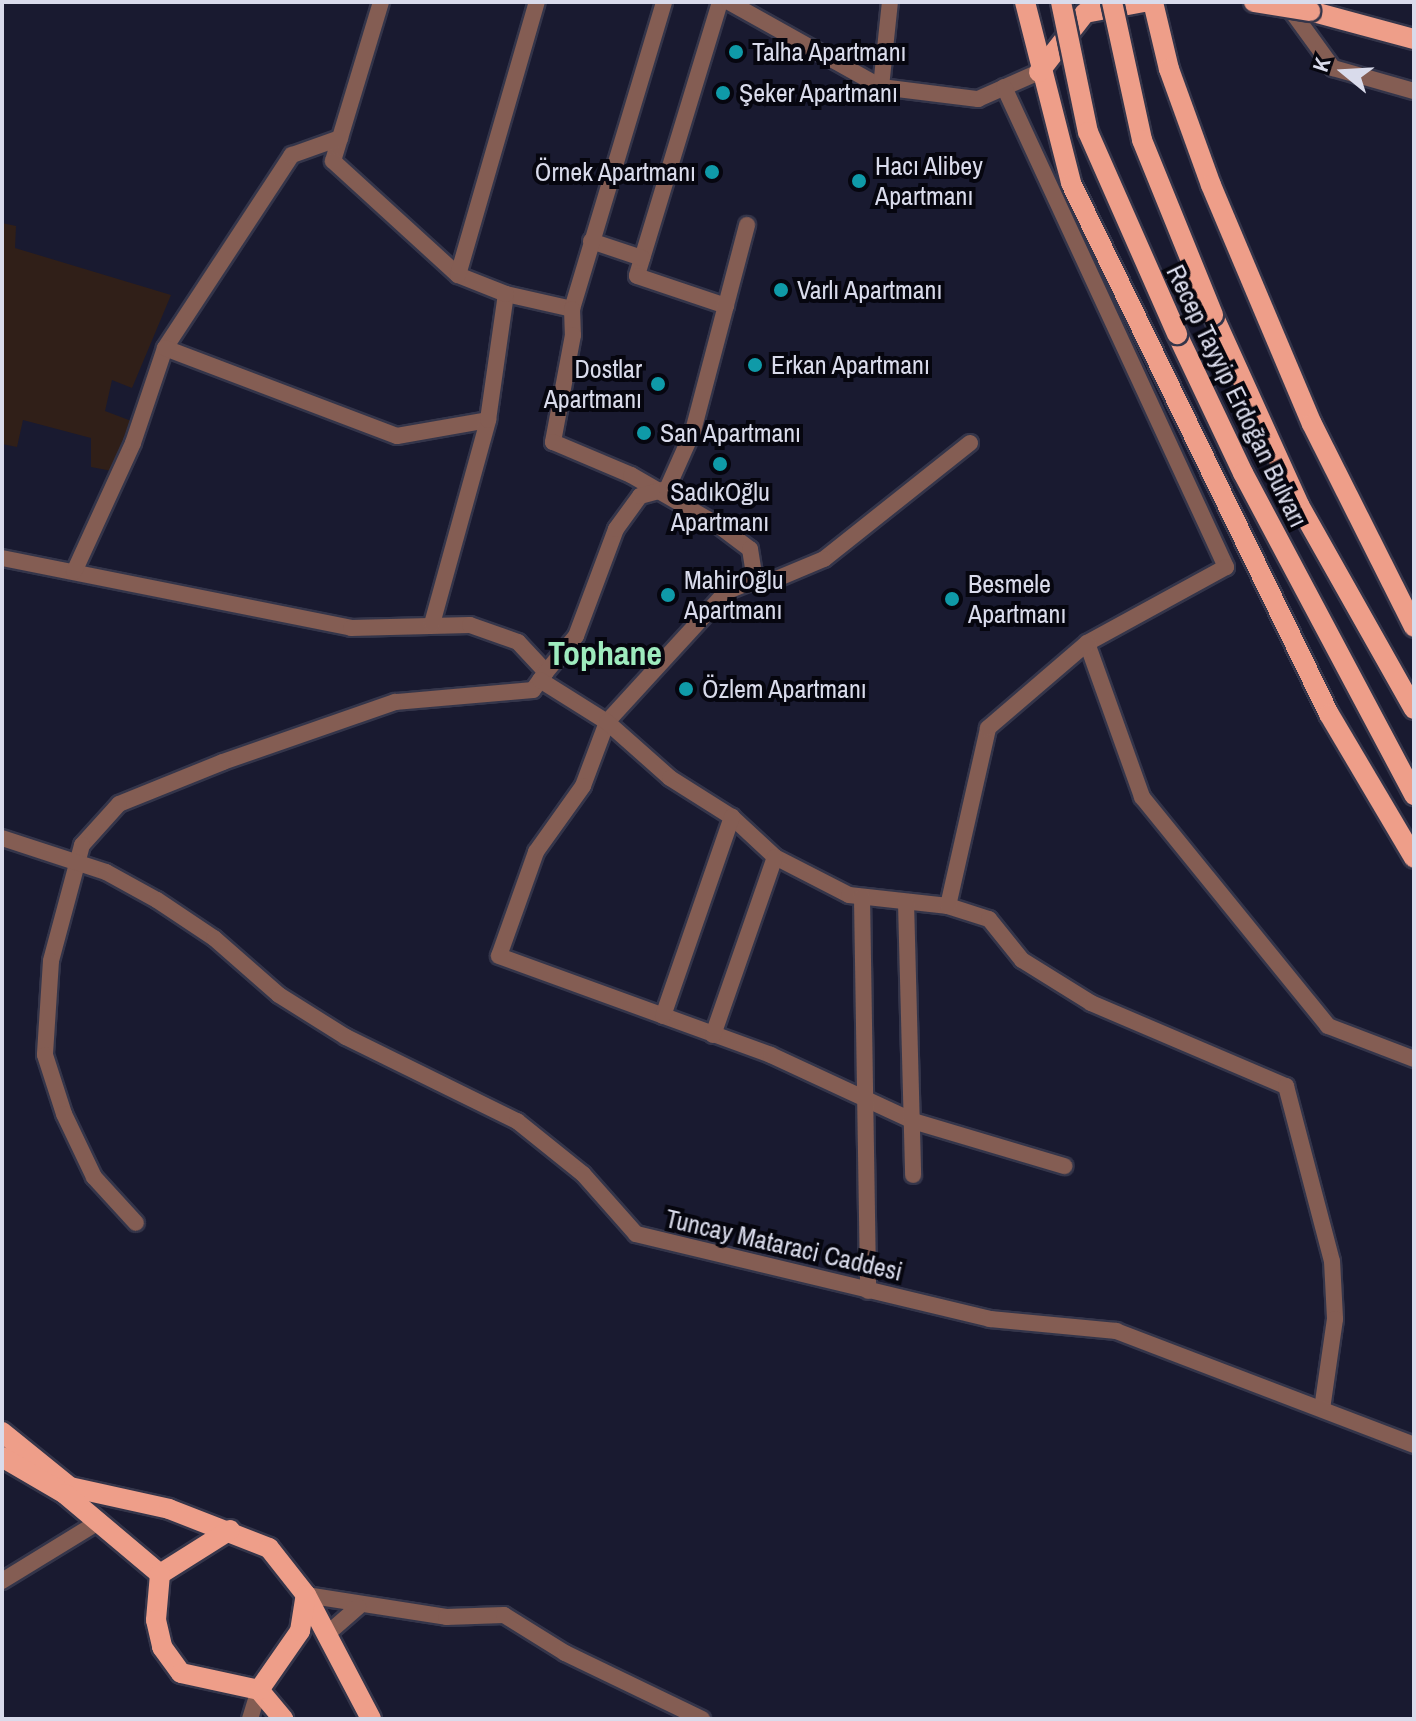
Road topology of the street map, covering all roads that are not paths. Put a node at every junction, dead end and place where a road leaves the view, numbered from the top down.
1 (381, 2) edge
2 (537, 2) edge
3 (664, 2) edge
4 (720, 2) edge
5 (729, 2) edge
6 (890, 2) edge
7 (1025, 2) edge
8 (1061, 2) edge
9 (1112, 2) edge
10 (1144, 2) edge
11 (1153, 2) edge
12 (1254, 2) edge
13 (1285, 2) edge
14 (1414, 39) edge
15 (1039, 72) junction
16 (881, 87) junction
17 (1004, 87) junction
18 (1414, 91) edge
19 (340, 138) junction
20 (747, 225) dead end
21 (591, 241) junction
22 (642, 258) junction
23 (458, 275) junction
24 (506, 294) junction
25 (726, 306) junction
26 (572, 309) junction
27 (165, 348) junction
28 (488, 420) junction
29 (970, 443) dead end
30 (655, 492) junction
31 (2, 558) edge
32 (74, 572) junction
33 (755, 580) junction
34 (432, 624) junction
35 (1414, 626) edge
36 (1087, 643) junction
37 (543, 676) junction
38 (1414, 709) edge
39 (607, 722) junction
40 (1414, 795) edge
41 (732, 817) junction
42 (2, 838) edge
43 (775, 857) junction
44 (1414, 858) edge
45 (77, 863) junction
46 (862, 897) junction
47 (906, 902) junction
48 (948, 906) junction
49 (663, 1016) junction
50 (713, 1035) junction
51 (1414, 1059) edge
52 (865, 1098) junction
53 (913, 1121) junction
54 (1064, 1166) dead end
55 (913, 1175) dead end
56 (136, 1223) dead end
57 (868, 1291) junction
58 (1322, 1409) junction
59 (2, 1432) edge
60 (1414, 1445) edge
61 (2, 1457) edge
62 (100, 1521) junction
63 (230, 1530) junction
64 (160, 1574) junction
65 (2, 1581) edge
66 (306, 1595) junction
67 (358, 1607) junction
68 (326, 1635) junction
69 (259, 1690) junction
70 (250, 1719) edge
71 (283, 1719) edge
72 (371, 1719) edge
73 (702, 1719) edge

1 - 19 street
2 - 23 street
3 - 21 street
4 - 22 street
5 - 16 street
6 - 16 street
7 - 15 main road
8 - 40 main road, Recep Tayyip Erdoğan Bulvarı, bridge
9 - 38 main road, Recep Tayyip Erdoğan Bulvarı, bridge
10 - 15 main road
11 - 35 main road
12 - 14 main road, bridge
13 - 18 street
15 - 17 street
15 - 44 main road
16 - 17 street
17 - 36 street
19 - 23 street
19 - 27 street
20 - 25 street
21 - 22 street
21 - 26 street
22 - 25 street
23 - 24 street
24 - 26 street
24 - 28 street
25 - 30 street
26 - 30 street
27 - 28 street
27 - 32 street
28 - 34 street
29 - 33 street
30 - 33 street
30 - 37 street
31 - 32 street
32 - 34 street
33 - 39 street
34 - 37 street
36 - 48 street
36 - 51 street
37 - 39 street
37 - 45 street
39 - 41 street
39 - 49 street
41 - 43 street
41 - 49 street
42 - 45 street, Tuncay Mataraci Caddesi
43 - 46 street
43 - 50 street
45 - 56 street
45 - 57 street, Tuncay Mataraci Caddesi
46 - 47 street
46 - 52 street
47 - 48 street
47 - 53 street
48 - 58 street
49 - 50 street
50 - 52 street
52 - 53 street
52 - 57 street
53 - 54 street
53 - 55 street
57 - 58 street, Tuncay Mataraci Caddesi
58 - 60 street, Tuncay Mataraci Caddesi
59 - 63 main road
61 - 62 main road
62 - 64 main road
62 - 65 street
63 - 64 main road
63 - 66 main road
64 - 69 main road
66 - 67 street
66 - 68 main road
66 - 69 main road
67 - 68 street
67 - 73 street
68 - 72 main road
69 - 70 street
69 - 71 main road

